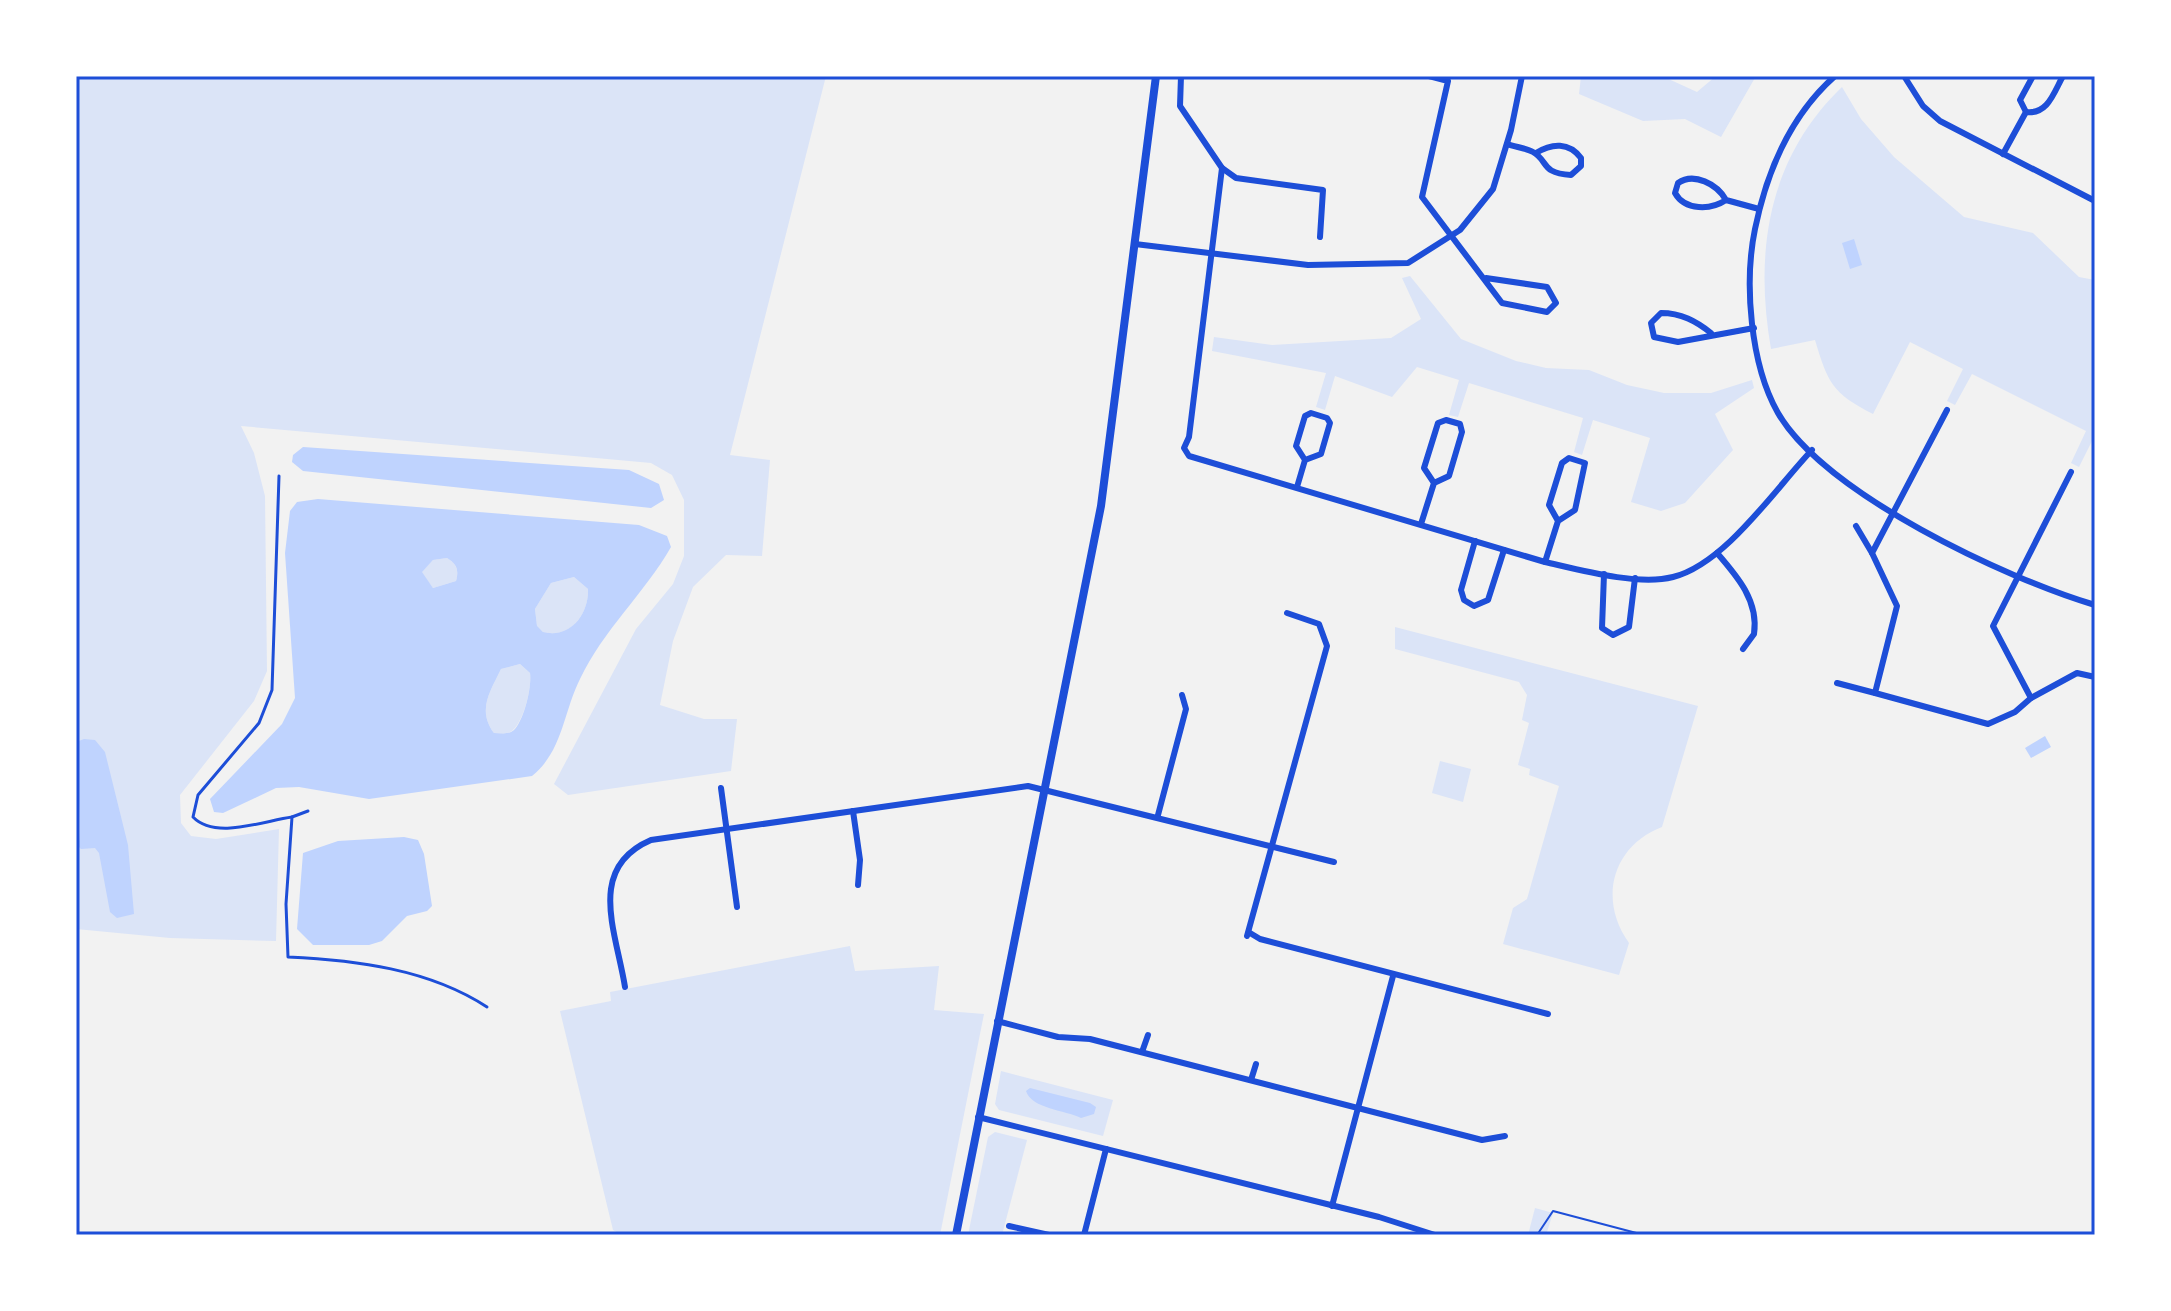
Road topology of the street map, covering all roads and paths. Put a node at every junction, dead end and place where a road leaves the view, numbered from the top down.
1 (1156, 76) edge
2 (1181, 76) edge
3 (1429, 76) edge
4 (1522, 76) edge
5 (1835, 76) edge
6 (1904, 76) edge
7 (2033, 76) edge
8 (2063, 76) edge
9 (2026, 112) junction
10 (1507, 144) junction
11 (1536, 153) junction
12 (2003, 154) junction
13 (1222, 168) junction
14 (1726, 200) junction
15 (2095, 201) edge
16 (1759, 209) junction
17 (1320, 237) dead end
18 (1450, 237) junction
19 (1135, 244) junction
20 (1212, 254) junction
21 (1486, 278) junction
22 (1754, 328) junction
23 (1711, 333) junction
24 (1947, 410) dead end
25 (1812, 450) junction
26 (1305, 460) junction
27 (2071, 472) dead end
28 (279, 476) dead end
29 (1434, 483) junction
30 (1297, 487) junction
31 (1894, 515) junction
32 (1558, 521) junction
33 (1421, 524) junction
34 (1856, 526) dead end
35 (1475, 541) junction
36 (1504, 550) junction
37 (1717, 553) junction
38 (1872, 553) junction
39 (1545, 562) junction
40 (1604, 574) junction
41 (1635, 578) junction
42 (2020, 578) junction
43 (2095, 605) edge
44 (1287, 613) dead end
45 (1743, 649) dead end
46 (2095, 677) edge
47 (1837, 683) dead end
48 (1875, 693) junction
49 (1182, 695) dead end
50 (2031, 698) junction
51 (721, 788) dead end
52 (1044, 788) junction
53 (308, 811) dead end
54 (853, 811) junction
55 (1158, 815) junction
56 (292, 817) junction
57 (726, 829) junction
58 (1270, 845) junction
59 (1334, 862) dead end
60 (858, 885) dead end
61 (737, 907) dead end
62 (1393, 976) junction
63 (625, 987) dead end
64 (487, 1007) dead end
65 (1548, 1014) dead end
66 (997, 1021) junction
67 (1148, 1035) dead end
68 (1142, 1052) junction
69 (1256, 1064) dead end
70 (1251, 1080) junction
71 (1359, 1108) junction
72 (978, 1117) junction
73 (1505, 1136) dead end
74 (1106, 1149) junction
75 (1332, 1206) junction
76 (1391, 1224) junction
77 (1009, 1226) dead end
78 (956, 1235) edge
79 (1049, 1235) edge
80 (1084, 1235) edge
81 (1388, 1235) edge
82 (1435, 1235) edge
83 (1537, 1235) edge
84 (1644, 1235) edge

1 - 19 main road
2 - 13 street
3 - 18 street
4 - 10 street
5 - 16 street
6 - 12 street
7 - 9 street
8 - 9 street
9 - 12 street
10 - 11 street
10 - 18 street
11 - 11 street
12 - 15 street
13 - 17 street
13 - 20 street
14 - 14 street
14 - 16 street
16 - 22 street
18 - 20 street
18 - 21 street
19 - 20 street
19 - 52 main road
20 - 30 street
21 - 21 street
22 - 23 street
22 - 25 street
23 - 23 street
24 - 31 street
25 - 31 street
25 - 37 street
26 - 26 street
26 - 30 street
27 - 42 street
28 - 56 lane
29 - 29 street
29 - 33 street
30 - 33 street
31 - 38 street
31 - 42 street
32 - 32 street
32 - 39 street
33 - 35 street
34 - 38 street
35 - 36 street
35 - 36 street
36 - 39 street
37 - 41 street
37 - 45 street
38 - 48 street
39 - 40 street
40 - 41 street
40 - 41 street
42 - 43 street
42 - 50 street
44 - 58 street
46 - 50 street
47 - 48 street
48 - 50 street
49 - 55 street
51 - 57 street
52 - 54 street
52 - 55 street
52 - 66 main road
53 - 56 lane
54 - 57 street
54 - 60 street
55 - 58 street
56 - 64 lane
57 - 61 street
57 - 63 street
58 - 59 street
58 - 62 street
62 - 65 street
62 - 71 street
66 - 68 street
66 - 72 main road
67 - 68 street
68 - 70 street
69 - 70 street
70 - 71 street
71 - 73 street
71 - 75 street
72 - 74 street
72 - 78 main road
74 - 75 street
74 - 80 street
75 - 76 street
76 - 81 street
76 - 82 street
77 - 79 street
83 - 84 path

